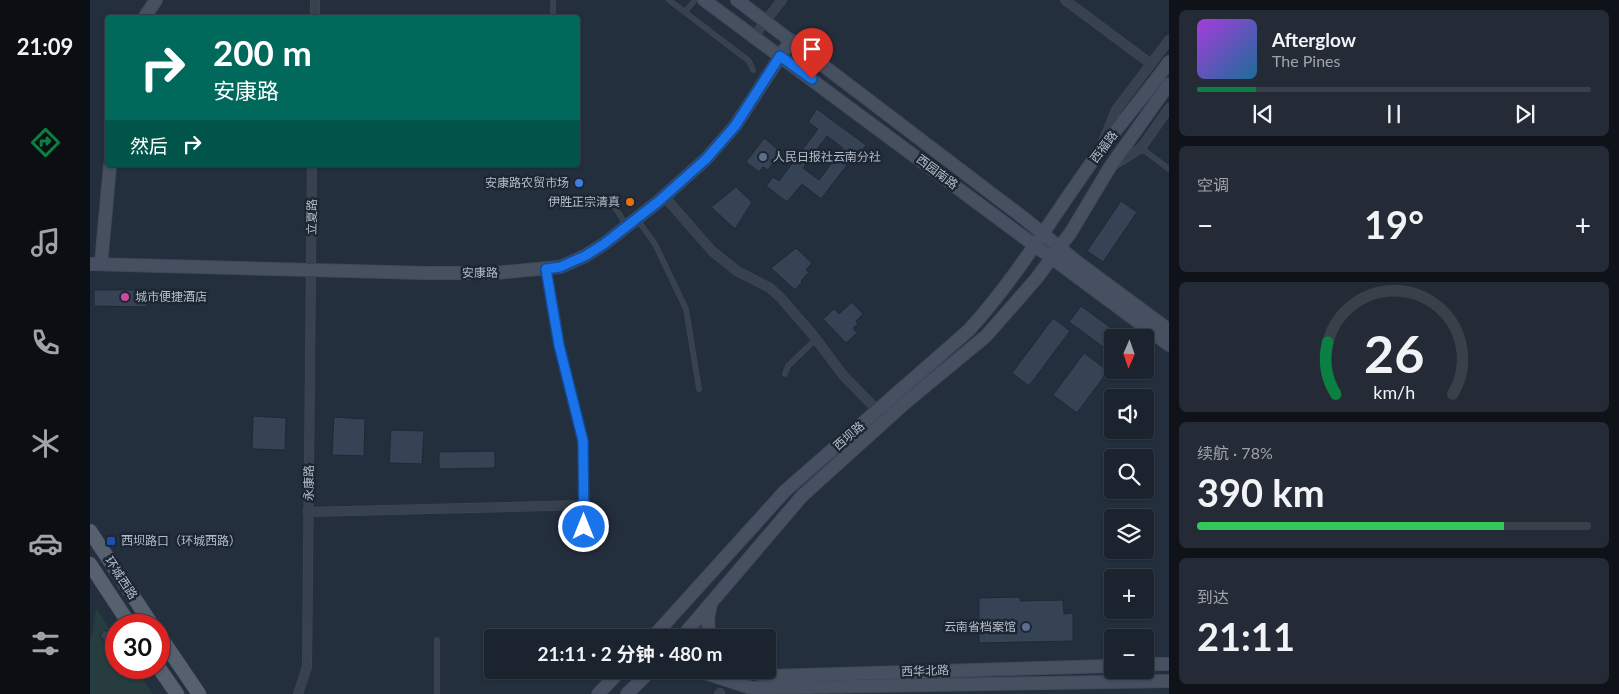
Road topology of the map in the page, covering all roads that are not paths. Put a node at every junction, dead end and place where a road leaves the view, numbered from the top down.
1 (156, 0) edge
2 (315, 0) edge
3 (553, 0) edge
4 (668, 0) edge
5 (695, 0) edge
6 (704, 0) edge
7 (737, 0) edge
8 (782, 0) edge
9 (1065, 0) edge
10 (685, 12) junction
11 (146, 15) edge
12 (315, 15) edge
13 (553, 15) edge
14 (765, 21) junction
15 (754, 36) junction
16 (791, 40) junction
17 (1169, 40) edge
18 (780, 56) junction
19 (1169, 62) edge
20 (1151, 64) junction
21 (753, 70) dead end
22 (1169, 84) edge
23 (1169, 108) edge
24 (1141, 148) junction
25 (1096, 156) junction
26 (110, 167) edge
27 (312, 167) edge
28 (1110, 168) junction
29 (1169, 169) edge
30 (664, 196) junction
31 (613, 204) dead end
32 (632, 222) junction
33 (1044, 235) junction
34 (1035, 245) junction
35 (1056, 253) junction
36 (96, 264) edge
37 (546, 269) junction
38 (311, 270) junction
39 (1169, 330) edge
40 (816, 339) junction
41 (1169, 345) edge
42 (785, 374) dead end
43 (699, 389) dead end
44 (878, 410) junction
45 (584, 505) junction
46 (308, 512) junction
47 (584, 527) dead end
48 (90, 531) edge
49 (90, 564) edge
50 (712, 601) junction
51 (123, 614) edge
52 (145, 614) edge
53 (660, 629) edge
54 (689, 629) edge
55 (709, 629) edge
56 (437, 640) dead end
57 (170, 650) edge
58 (1154, 664) edge
59 (1169, 664) edge
60 (1104, 666) edge
61 (776, 676) edge
62 (167, 679) edge
63 (613, 679) edge
64 (724, 679) edge
65 (641, 680) edge
66 (1169, 681) edge
67 (991, 689) edge
68 (177, 694) edge
69 (200, 694) edge
70 (298, 694) edge
71 (438, 694) edge
72 (598, 694) edge
73 (627, 694) edge

1 - 11 main road
2 - 12 street
3 - 13 lane
4 - 10 lane
5 - 10 lane
6 - 15 main road, 西园南路
7 - 14 main road, 西园南路
8 - 14 street
9 - 20 street
10 - 21 lane
14 - 15 street
14 - 16 main road, 西园南路
15 - 18 main road, 西园南路
16 - 18 main road, 安康路
16 - 33 main road, 西园南路
17 - 20 street
18 - 30 main road, 安康路
18 - 34 main road, 西园南路
19 - 25 main road, 西福路
20 - 25 street
22 - 28 main road, 西福路
23 - 24 street
24 - 28 street
24 - 29 lane
25 - 33 main road, 西福路
26 - 36 main road
27 - 38 street, 立夏路
28 - 35 main road, 西福路
30 - 32 main road, 安康路
30 - 40 street
31 - 32 lane
32 - 37 main road, 安康路
32 - 43 lane
33 - 34 main road, 西坝路
33 - 35 main road, 西园南路
34 - 35 main road, 西园南路
34 - 44 main road, 西坝路
35 - 39 main road, 西园南路
35 - 41 main road, 西园南路
35 - 50 main road, 西坝路
36 - 38 main road, 安康路
37 - 38 main road, 安康路
37 - 45 street
38 - 46 street, 永康路
40 - 42 lane
40 - 44 street
44 - 53 main road, 西坝路
45 - 46 street
45 - 47 street
46 - 70 street, 永康路
48 - 52 main road, 环城西路
49 - 51 main road, 环城西路
50 - 54 main road, 西坝路
50 - 55 main road
56 - 71 lane
57 - 69 main road
58 - 59 main road
60 - 61 main road, 西华北路
62 - 68 main road
63 - 72 main road
64 - 67 main road, 西华北路
65 - 73 main road
66 - 67 main road, 西华北路

